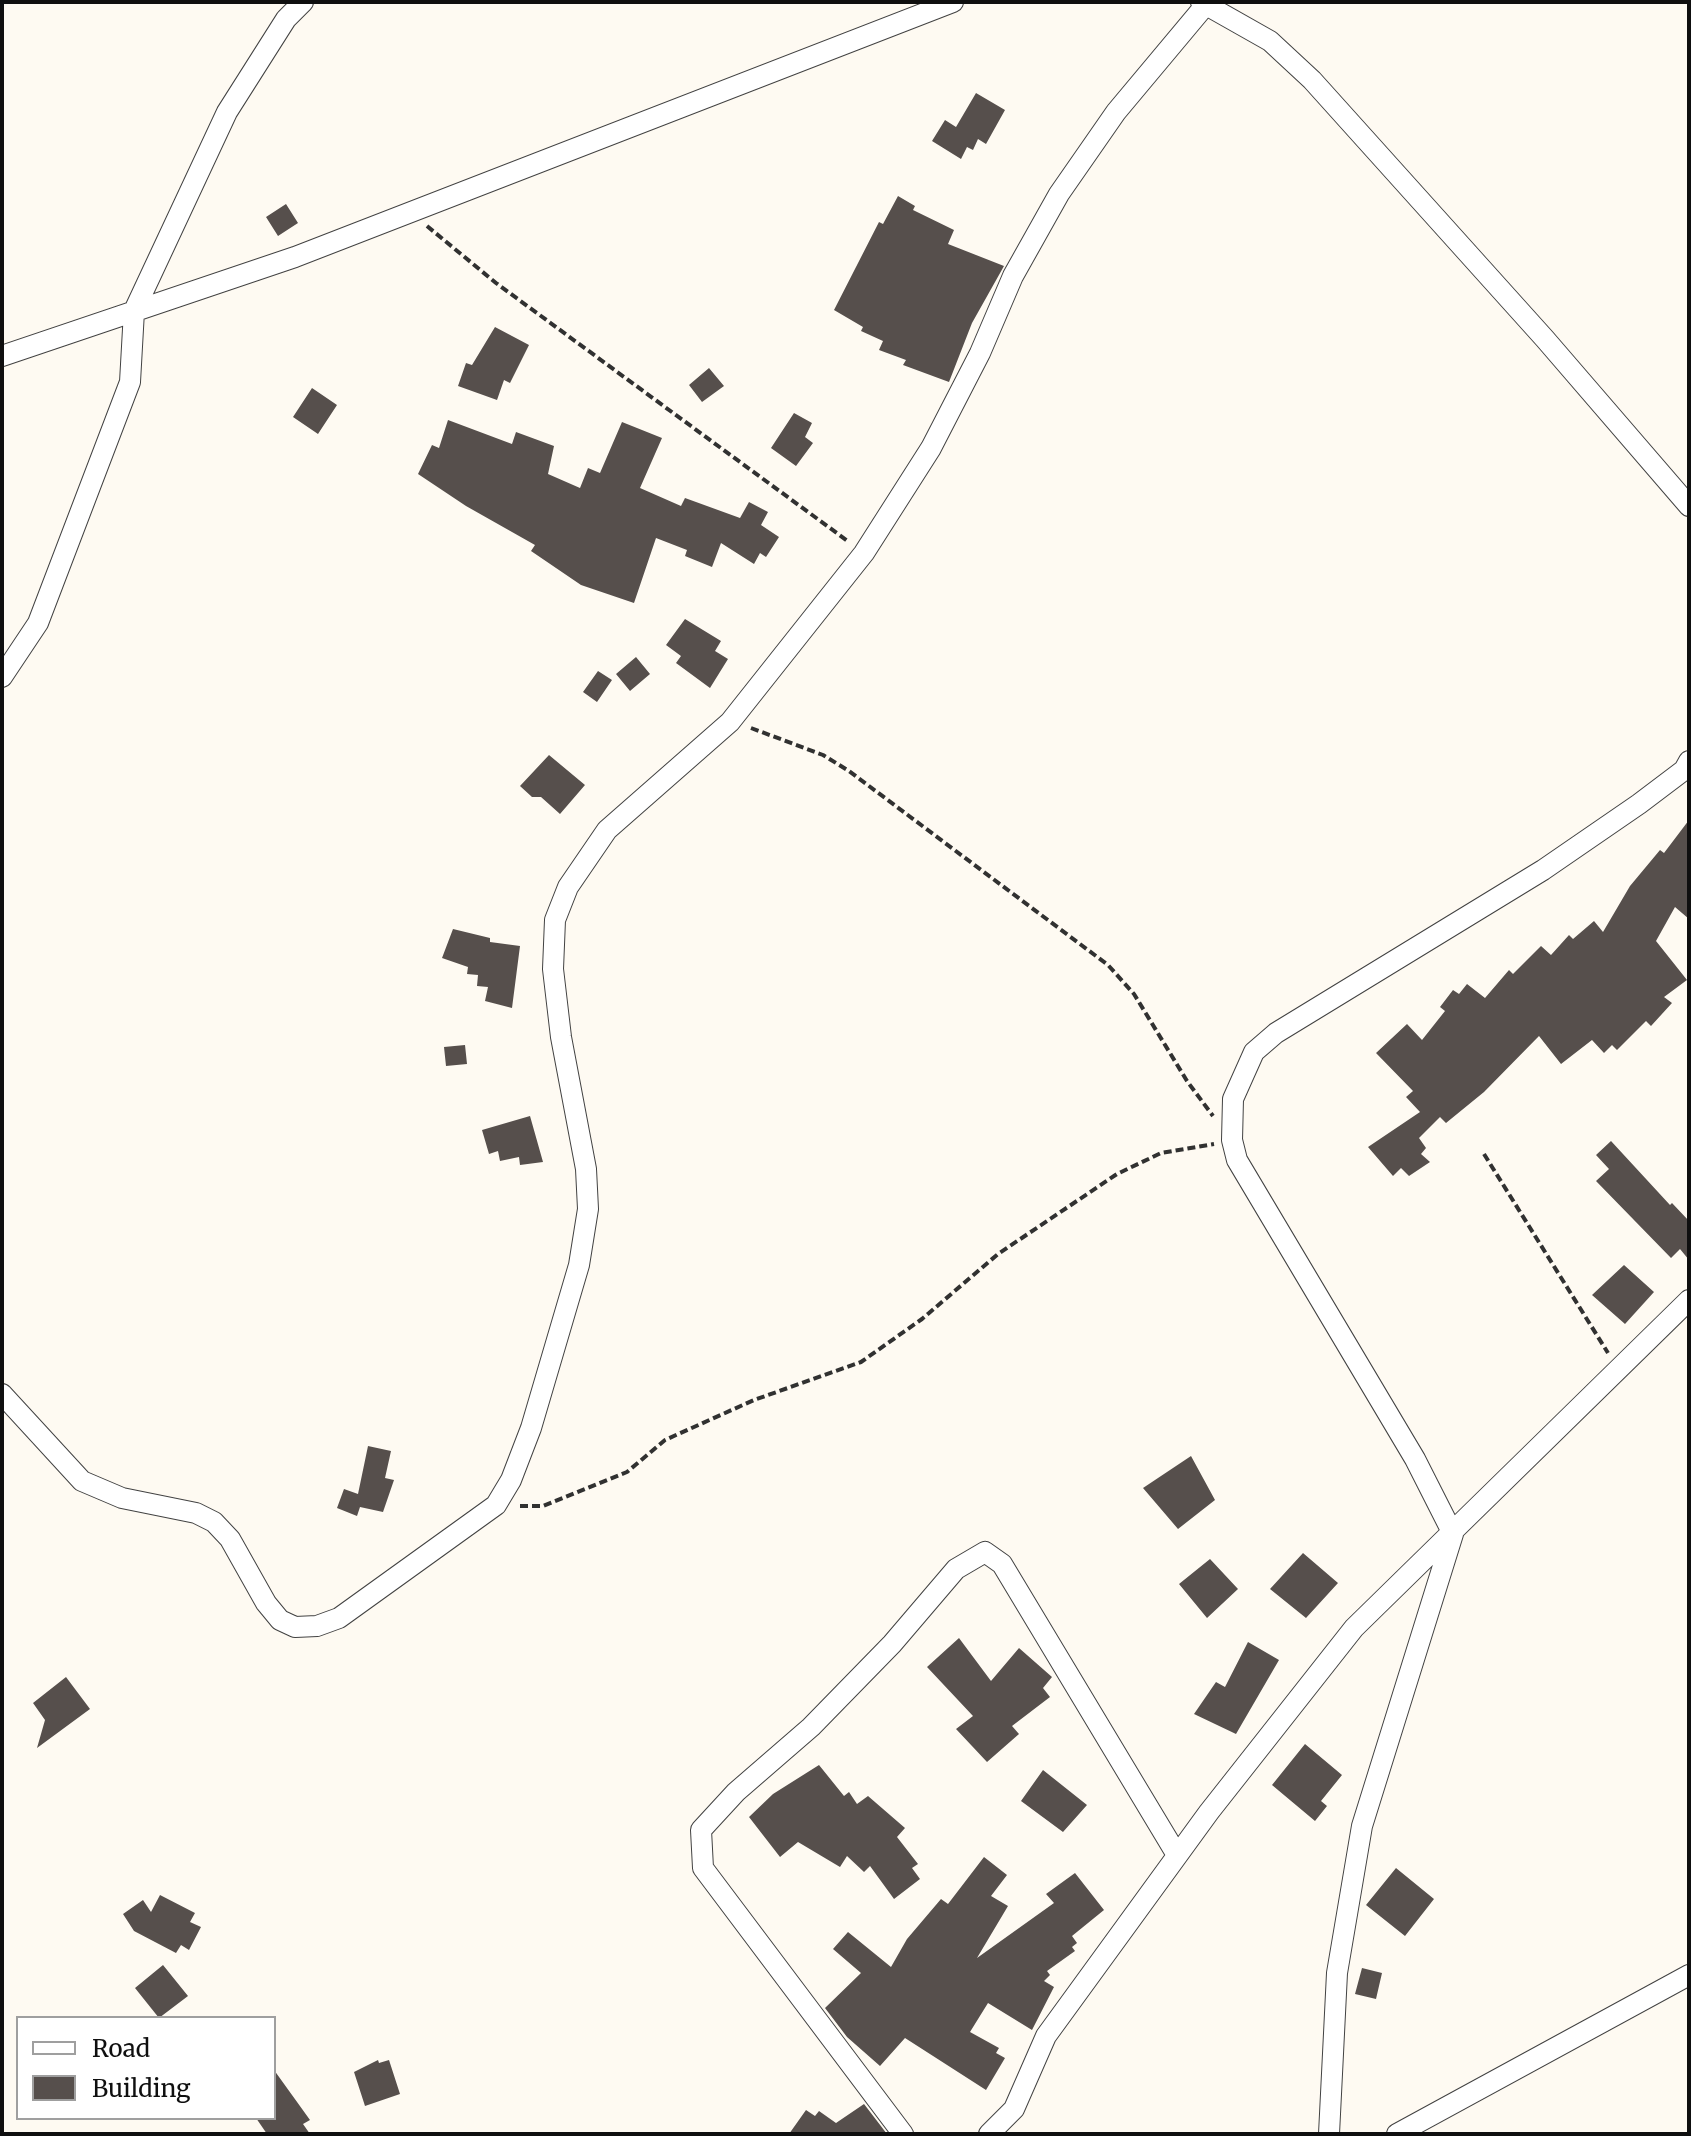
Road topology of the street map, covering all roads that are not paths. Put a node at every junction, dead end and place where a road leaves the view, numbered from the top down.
1 (303, 2) edge
2 (953, 2) edge
3 (1205, 3) edge
4 (134, 311) junction
5 (2, 356) edge
6 (1689, 506) edge
7 (2, 677) edge
8 (1687, 768) edge
9 (1689, 1300) edge
10 (2, 1394) edge
11 (1453, 1534) junction
12 (1177, 1855) junction
13 (1689, 1975) edge
14 (903, 2134) edge
15 (989, 2134) edge
16 (1329, 2134) edge
17 (1397, 2134) edge

1 - 4 street
2 - 4 street
3 - 6 street
3 - 10 street
4 - 5 street
4 - 7 street
8 - 11 street
9 - 11 street
11 - 12 street
11 - 16 street
12 - 14 street
12 - 15 street
13 - 17 street

